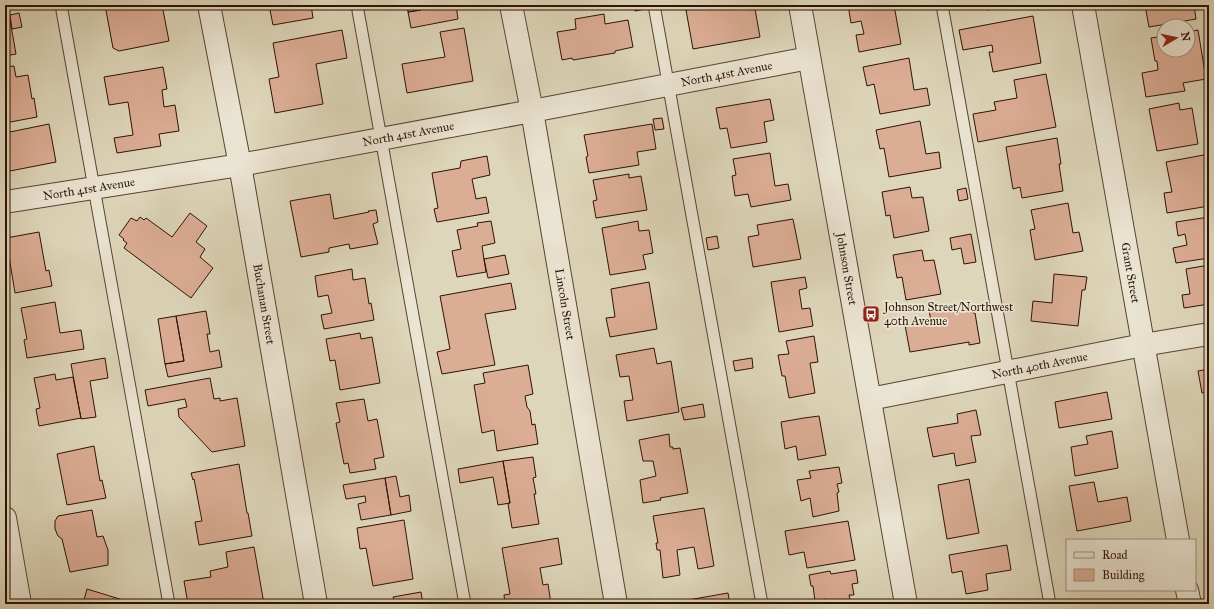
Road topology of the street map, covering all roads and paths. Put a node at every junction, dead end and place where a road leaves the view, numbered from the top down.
1 (60, 5) edge
2 (209, 5) edge
3 (357, 5) edge
4 (512, 5) edge
5 (654, 5) edge
6 (800, 5) edge
7 (942, 5) edge
8 (1083, 5) edge
9 (809, 58) junction
10 (668, 85) junction
11 (532, 111) junction
12 (382, 138) junction
13 (240, 165) junction
14 (94, 188) junction
15 (5, 202) edge
16 (1209, 334) edge
17 (1143, 346) junction
18 (1009, 372) junction
19 (870, 399) junction
20 (5, 518) edge
21 (1178, 539) edge
22 (1187, 591) edge
23 (20, 604) edge
24 (169, 604) edge
25 (316, 604) edge
26 (465, 604) edge
27 (616, 604) edge
28 (762, 604) edge
29 (906, 604) edge
30 (1050, 604) edge
31 (1190, 604) edge

1 - 14 lane
2 - 13 street, Buchanan Street
3 - 12 lane
4 - 11 street, Lincoln Street
5 - 10 lane
6 - 9 street, Johnson Street
7 - 18 lane
8 - 17 street, Grant Street
9 - 10 street, North 41st Avenue
9 - 19 street, Johnson Street
10 - 11 street, North 41st Avenue
10 - 28 lane
11 - 12 street, North 41st Avenue
11 - 27 street, Lincoln Street
12 - 13 street, North 41st Avenue
12 - 26 lane
13 - 14 street, North 41st Avenue
13 - 25 street, Buchanan Street
14 - 15 street, North 41st Avenue
14 - 24 lane
16 - 17 street, North 40th Avenue
17 - 18 street, North 40th Avenue
17 - 21 street, Grant Street
18 - 19 street, North 40th Avenue
18 - 30 lane
19 - 29 street, Johnson Street
20 - 23 street
22 - 31 street

